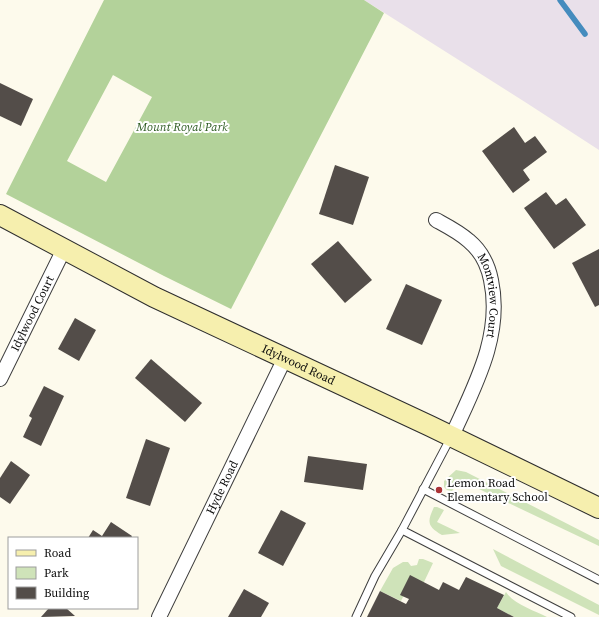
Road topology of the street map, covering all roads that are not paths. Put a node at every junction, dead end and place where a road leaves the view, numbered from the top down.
1 (0, 215) edge
2 (436, 220) dead end
3 (64, 249) junction
4 (285, 358) junction
5 (0, 379) edge
6 (452, 436) junction
7 (423, 489) junction
8 (599, 508) edge
9 (402, 530) junction
10 (599, 580) edge
11 (158, 617) edge
12 (356, 617) edge
13 (571, 617) edge

1 - 3 main road, Idylwood Road
2 - 6 street, Montview Court
3 - 4 main road, Idylwood Road
3 - 5 street, Idylwood Court
4 - 6 main road, Idylwood Road
4 - 11 street, Hyde Road
6 - 7 lane
6 - 8 main road, Idylwood Road
7 - 9 lane
7 - 10 lane
9 - 12 lane
9 - 13 lane

